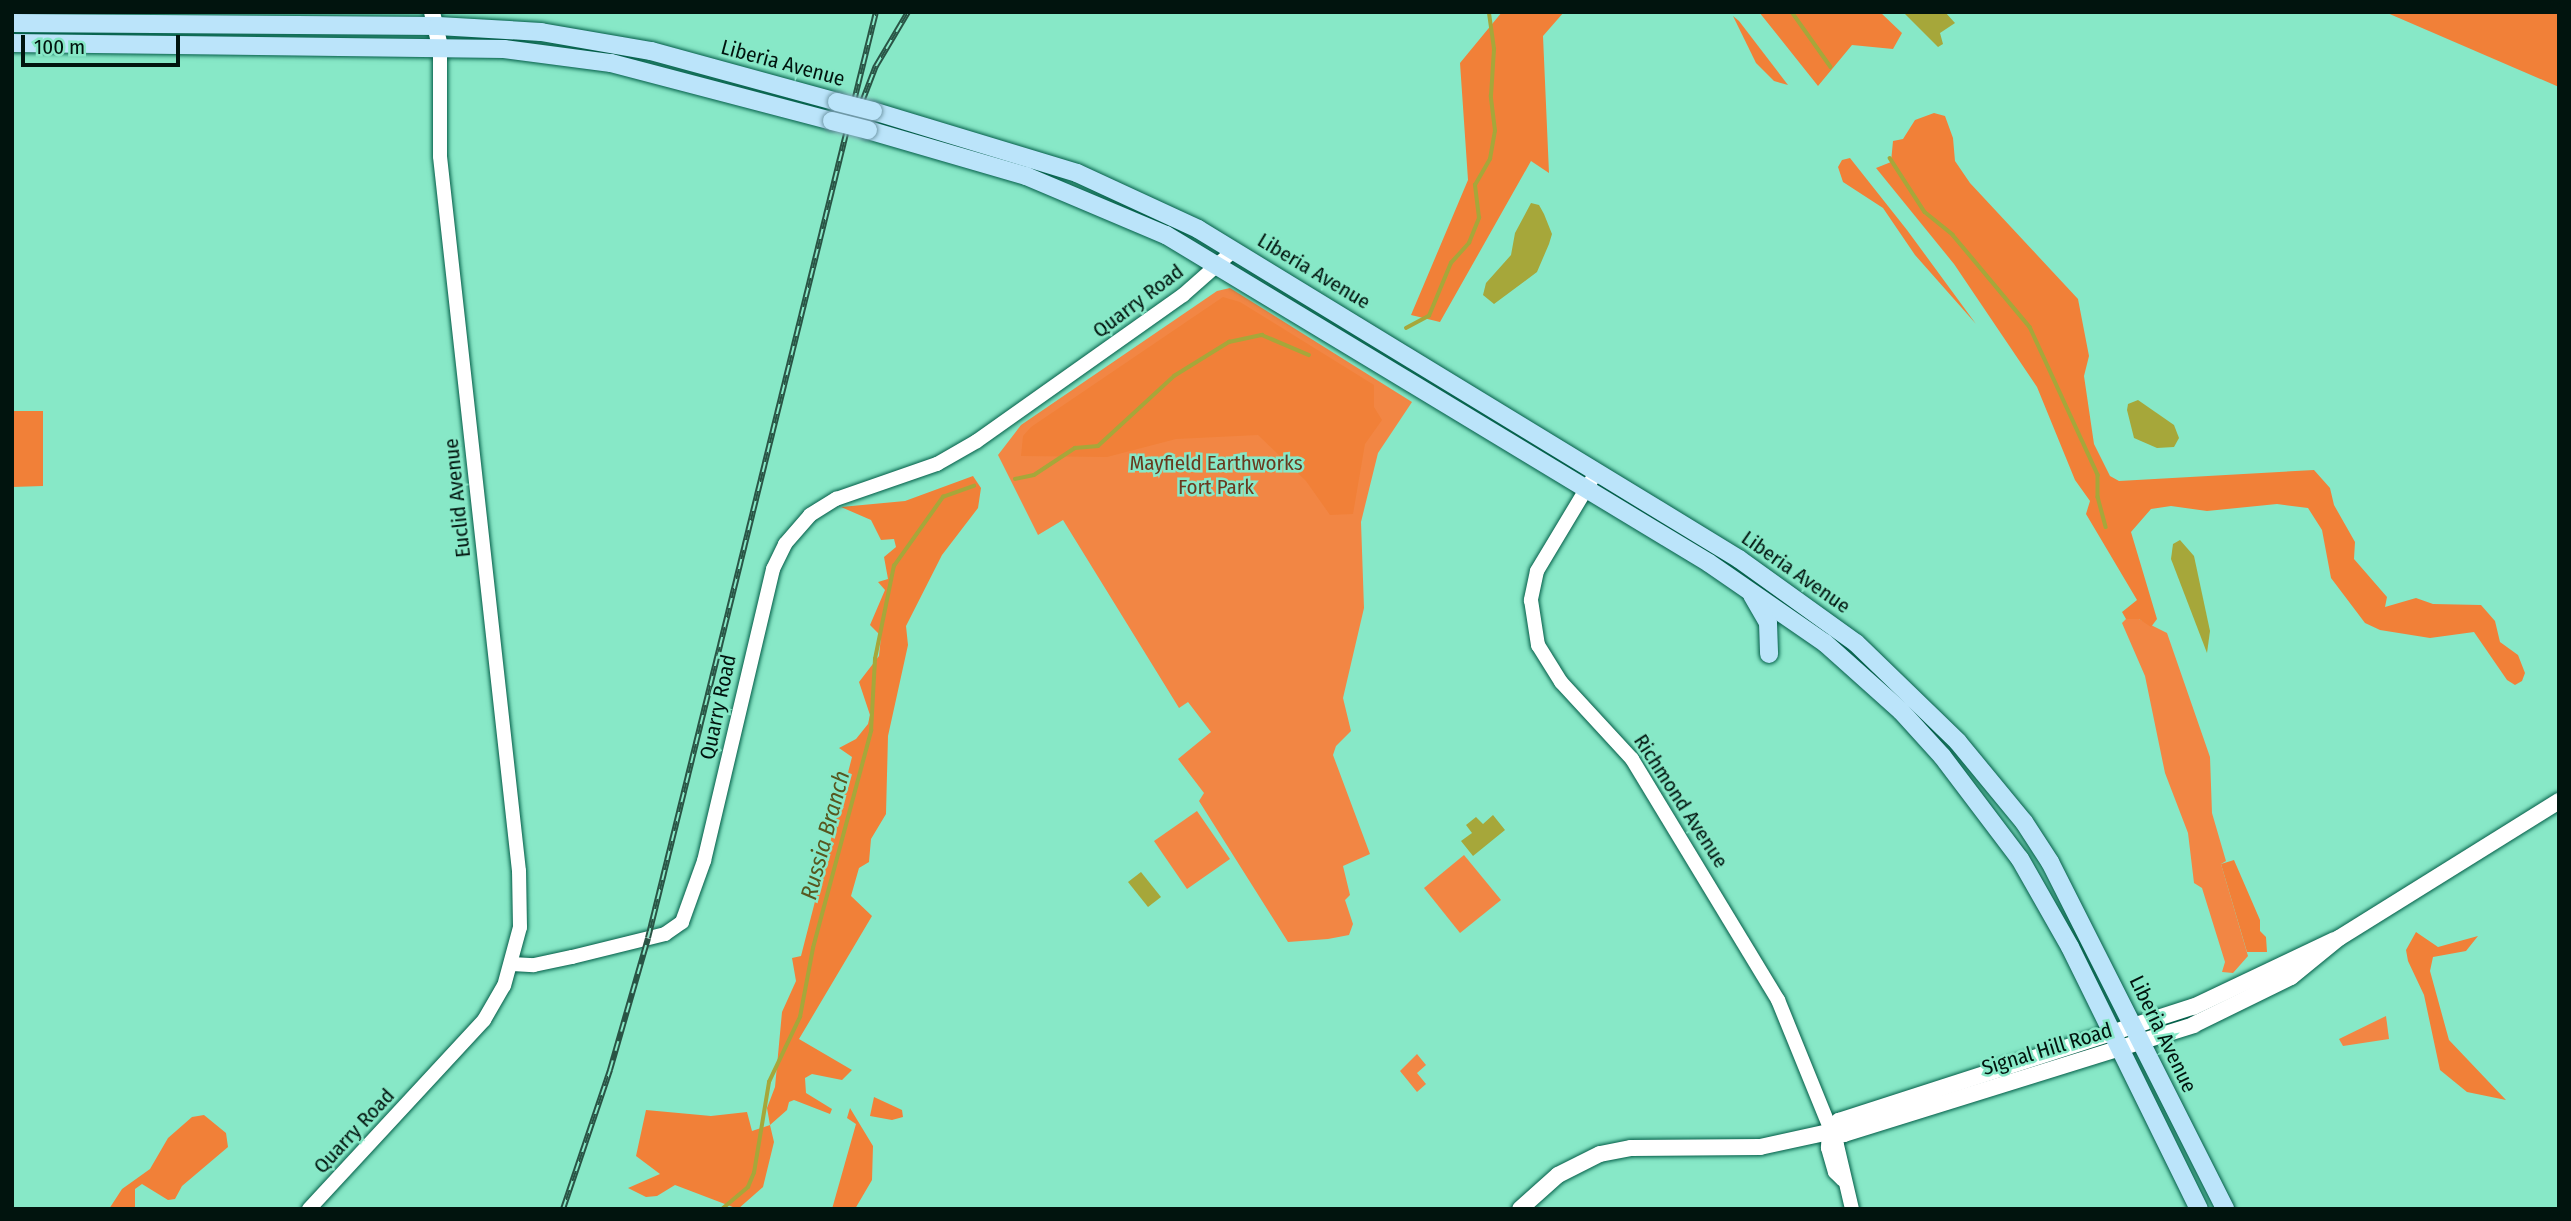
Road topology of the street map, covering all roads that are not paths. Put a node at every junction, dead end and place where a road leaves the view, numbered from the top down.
1 (438, 17) edge
2 (12, 23) edge
3 (12, 43) edge
4 (440, 46) junction
5 (1234, 250) junction
6 (1219, 264) junction
7 (1597, 471) junction
8 (1586, 488) junction
9 (1743, 585) junction
10 (1769, 654) dead end
11 (2559, 801) edge
12 (512, 964) junction
13 (2138, 1035) junction
14 (2116, 1041) junction
15 (1979, 1075) junction
16 (1926, 1108) junction
17 (1829, 1132) junction
18 (309, 1209) edge
19 (1520, 1209) edge
20 (1852, 1209) edge
21 (2199, 1209) edge
22 (2225, 1209) edge

1 - 2 highway, Liberia Avenue
1 - 4 main road, Euclid Avenue
1 - 5 highway, Liberia Avenue, bridge
3 - 4 highway, Liberia Avenue
4 - 6 highway, Liberia Avenue, bridge
4 - 12 street, Euclid Avenue
5 - 6 street, Quarry Road
5 - 7 highway, Liberia Avenue
6 - 8 highway, Liberia Avenue
6 - 12 street, Quarry Road
7 - 8 street, Richmond Avenue
7 - 13 highway, Liberia Avenue
8 - 9 highway, Liberia Avenue
8 - 17 street, Richmond Avenue
9 - 10 highway
9 - 14 highway, Liberia Avenue
11 - 13 main road, Signal Hill Road
12 - 18 street, Quarry Road
13 - 14 main road, Signal Hill Road
13 - 22 highway, Liberia Avenue
14 - 15 main road, Signal Hill Road
14 - 16 main road, Signal Hill Road
14 - 21 highway, Liberia Avenue
15 - 16 main road
15 - 17 main road, Signal Hill Road
16 - 17 main road, Signal Hill Road
17 - 19 main road, Signal Hill Road
17 - 20 street, Richmond Avenue

